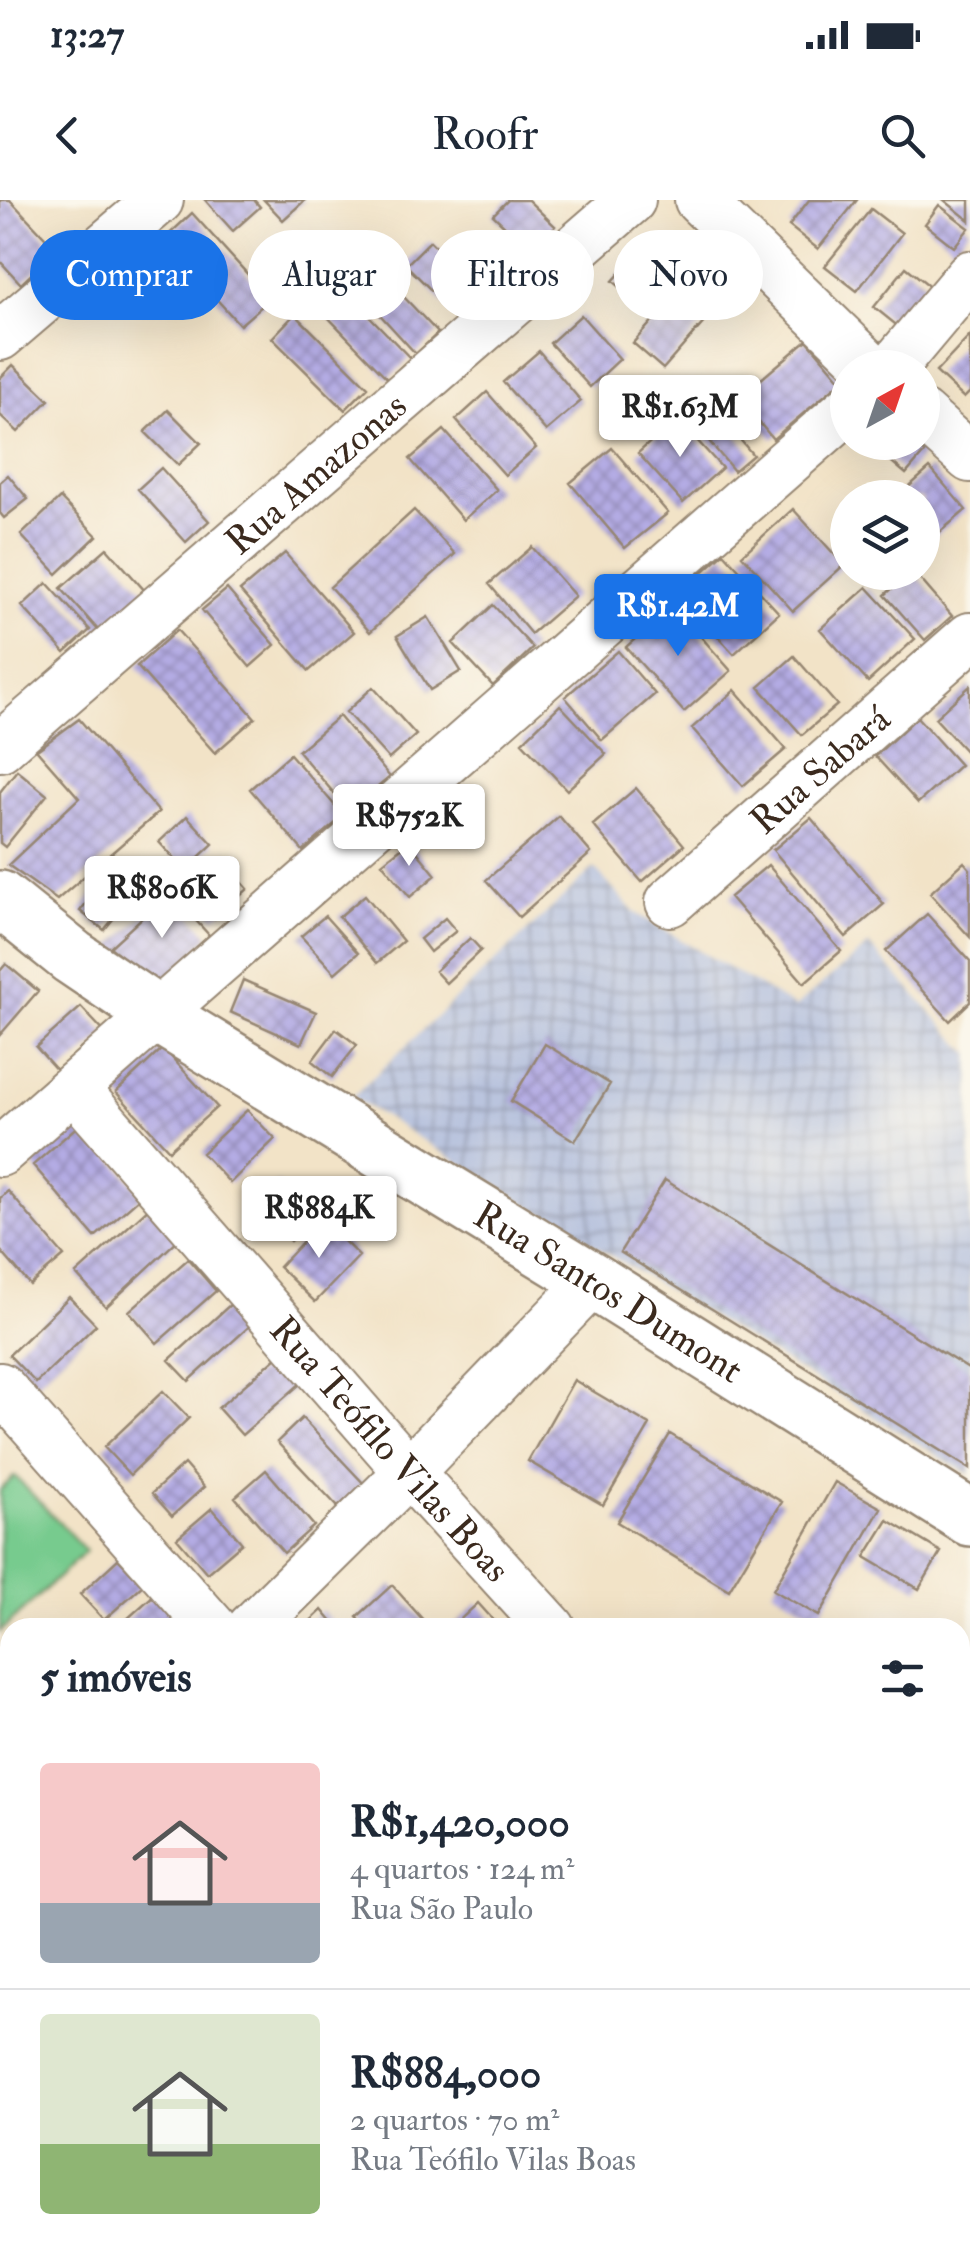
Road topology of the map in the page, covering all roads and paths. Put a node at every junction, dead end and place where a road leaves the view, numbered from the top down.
1 (159, 200) edge
2 (632, 200) edge
3 (699, 200) edge
4 (970, 274) edge
5 (0, 336) edge
6 (853, 350) edge
7 (907, 350) edge
8 (830, 425) edge
9 (940, 431) edge
10 (970, 458) edge
11 (970, 636) edge
12 (0, 747) edge
13 (670, 902) dead end
14 (2, 905) edge
15 (158, 1015) junction
16 (74, 1088) junction
17 (0, 1152) edge
18 (594, 1281) junction
19 (0, 1387) edge
20 (409, 1472) junction
21 (970, 1518) edge
22 (204, 1618) edge
23 (261, 1618) edge
24 (542, 1618) edge

1 - 5 street
2 - 12 street, Rua Amazonas
3 - 6 street
4 - 7 street
8 - 15 street
9 - 10 street
11 - 13 street, Rua Sabará
14 - 15 main road, Rua Santos Dumont
15 - 16 street
15 - 18 main road, Rua Santos Dumont
16 - 17 street
16 - 20 street, Rua Teófilo Vilas Boas
18 - 20 street
18 - 21 main road, Rua Santos Dumont
19 - 22 street
20 - 23 street
20 - 24 street, Rua Teófilo Vilas Boas

